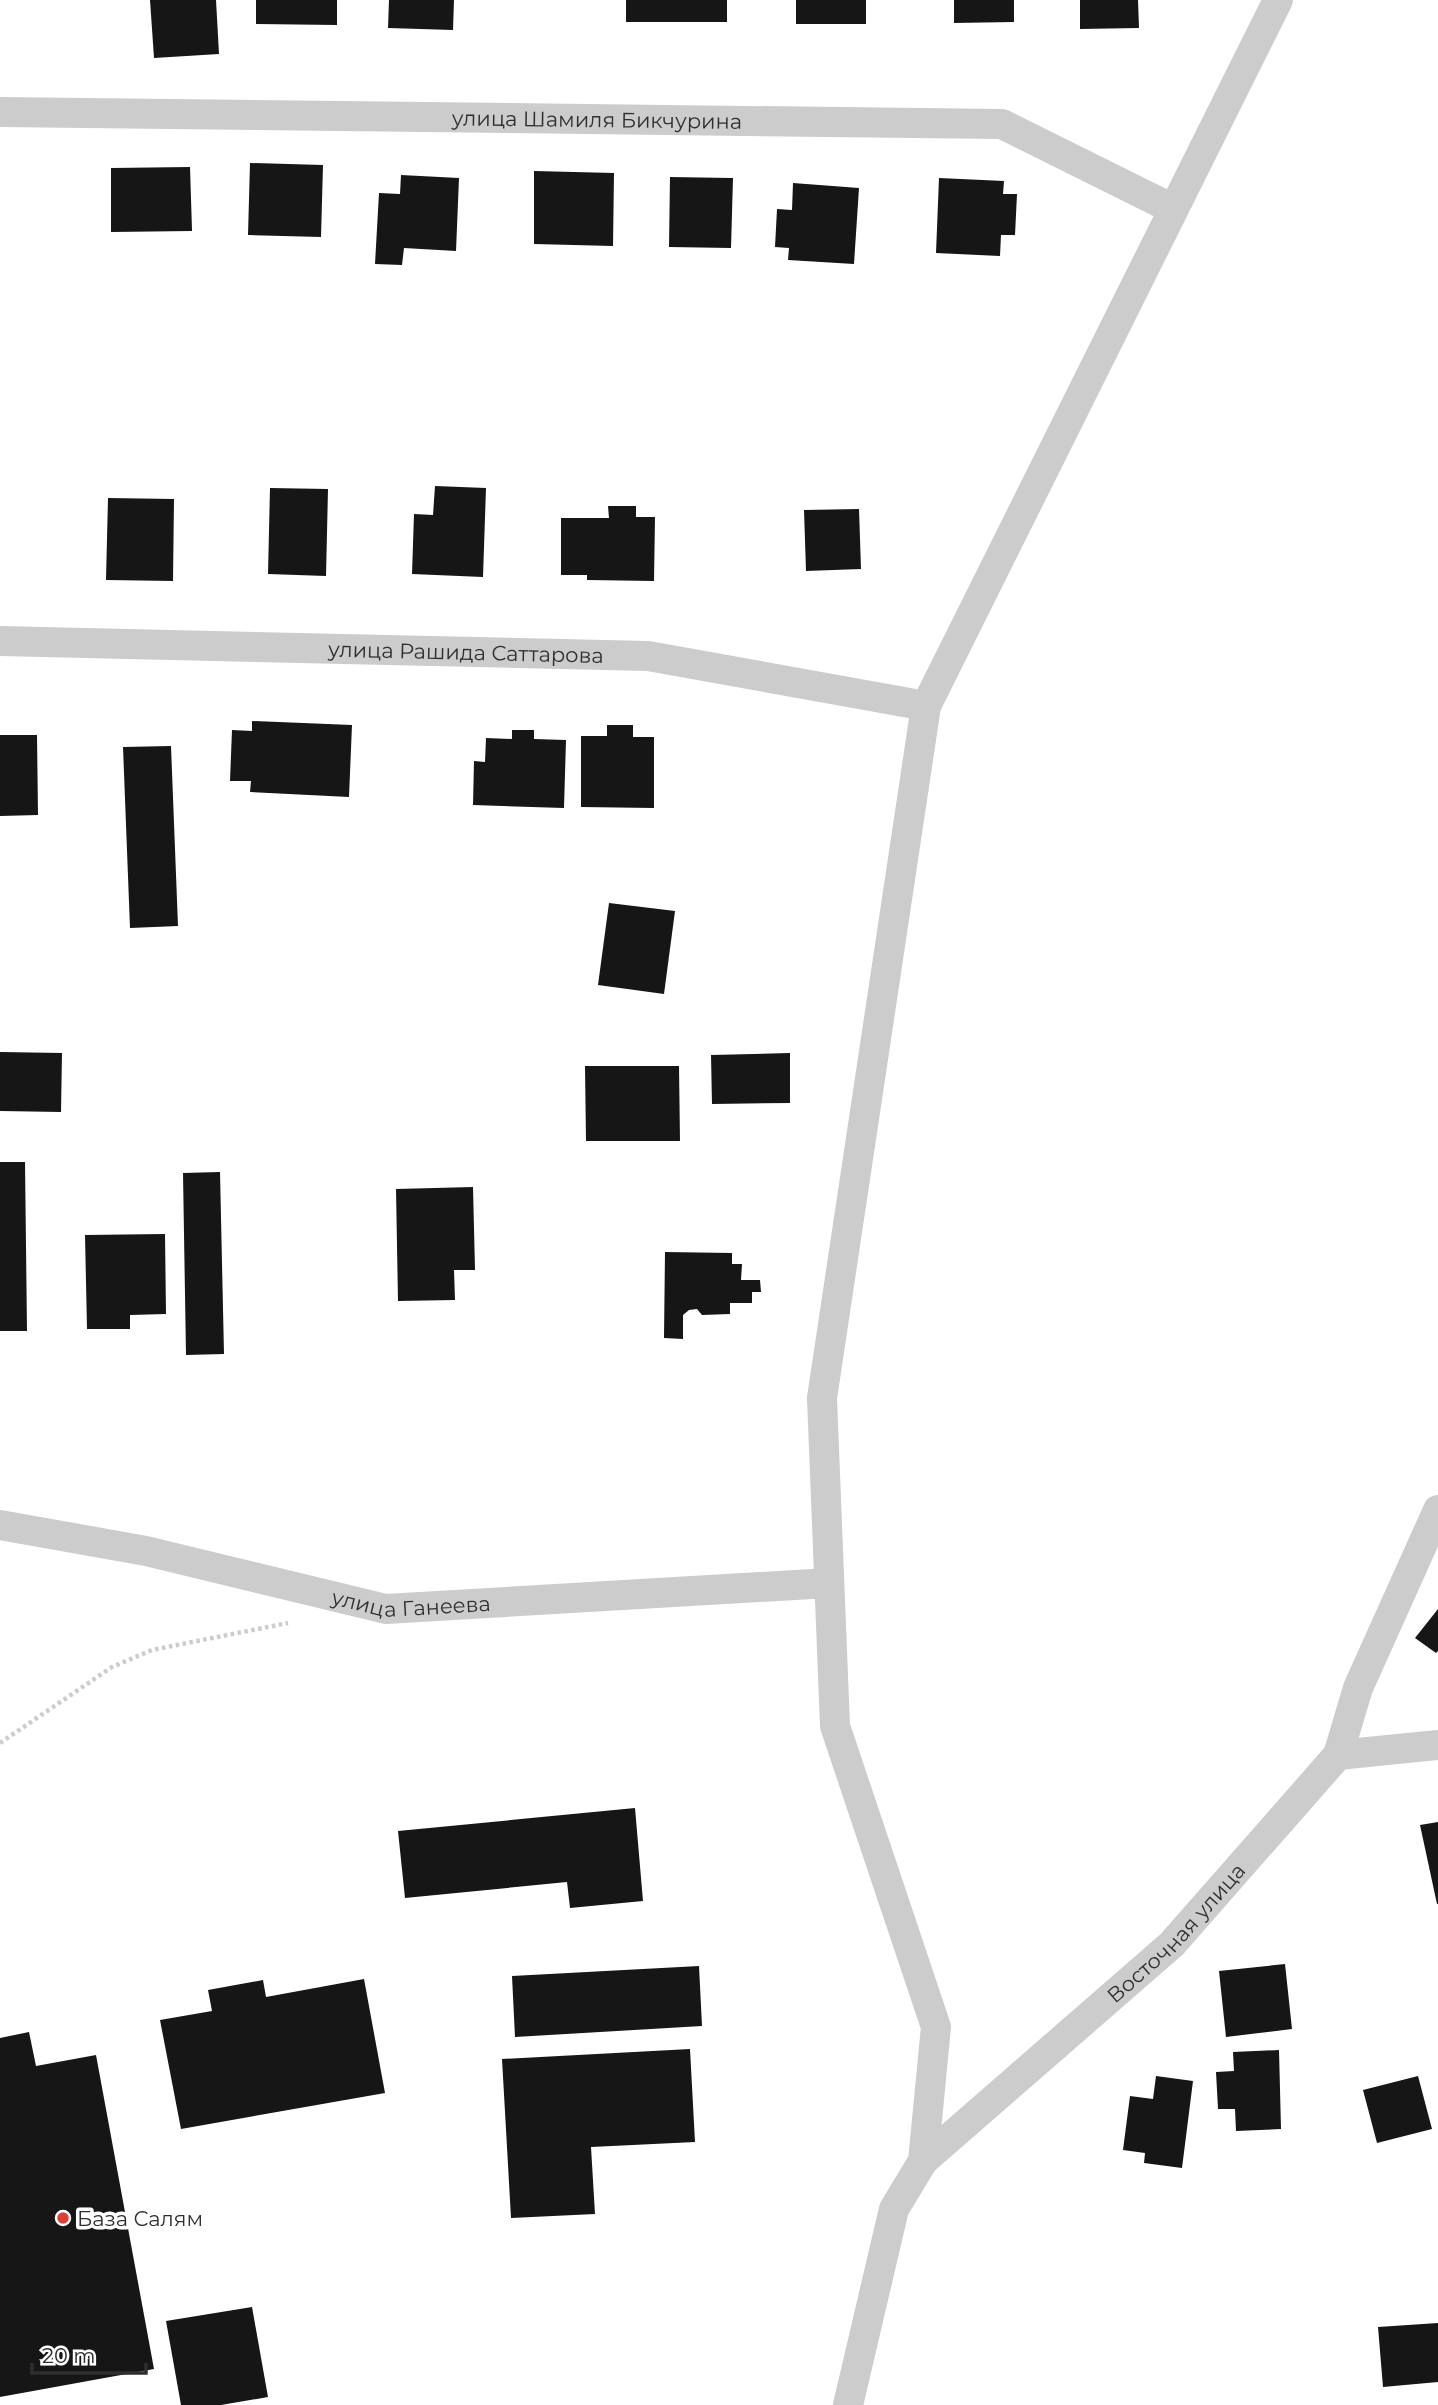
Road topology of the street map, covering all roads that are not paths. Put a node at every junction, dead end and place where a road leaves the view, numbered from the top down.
1 (1278, 0) edge
2 (0, 112) edge
3 (1173, 209) junction
4 (0, 641) edge
5 (926, 706) junction
6 (1438, 1510) edge
7 (0, 1525) edge
8 (829, 1583) junction
9 (1438, 1745) edge
10 (1338, 1755) junction
11 (923, 2161) junction
12 (848, 2405) edge

1 - 3 street
2 - 3 street, улица Шамиля Бикчурина
3 - 5 street
4 - 5 street, улица Рашида Саттарова
5 - 8 street
6 - 10 street
7 - 8 street, улица Ганеева
8 - 11 street
9 - 10 street
10 - 11 street, Восточная улица
11 - 12 street

